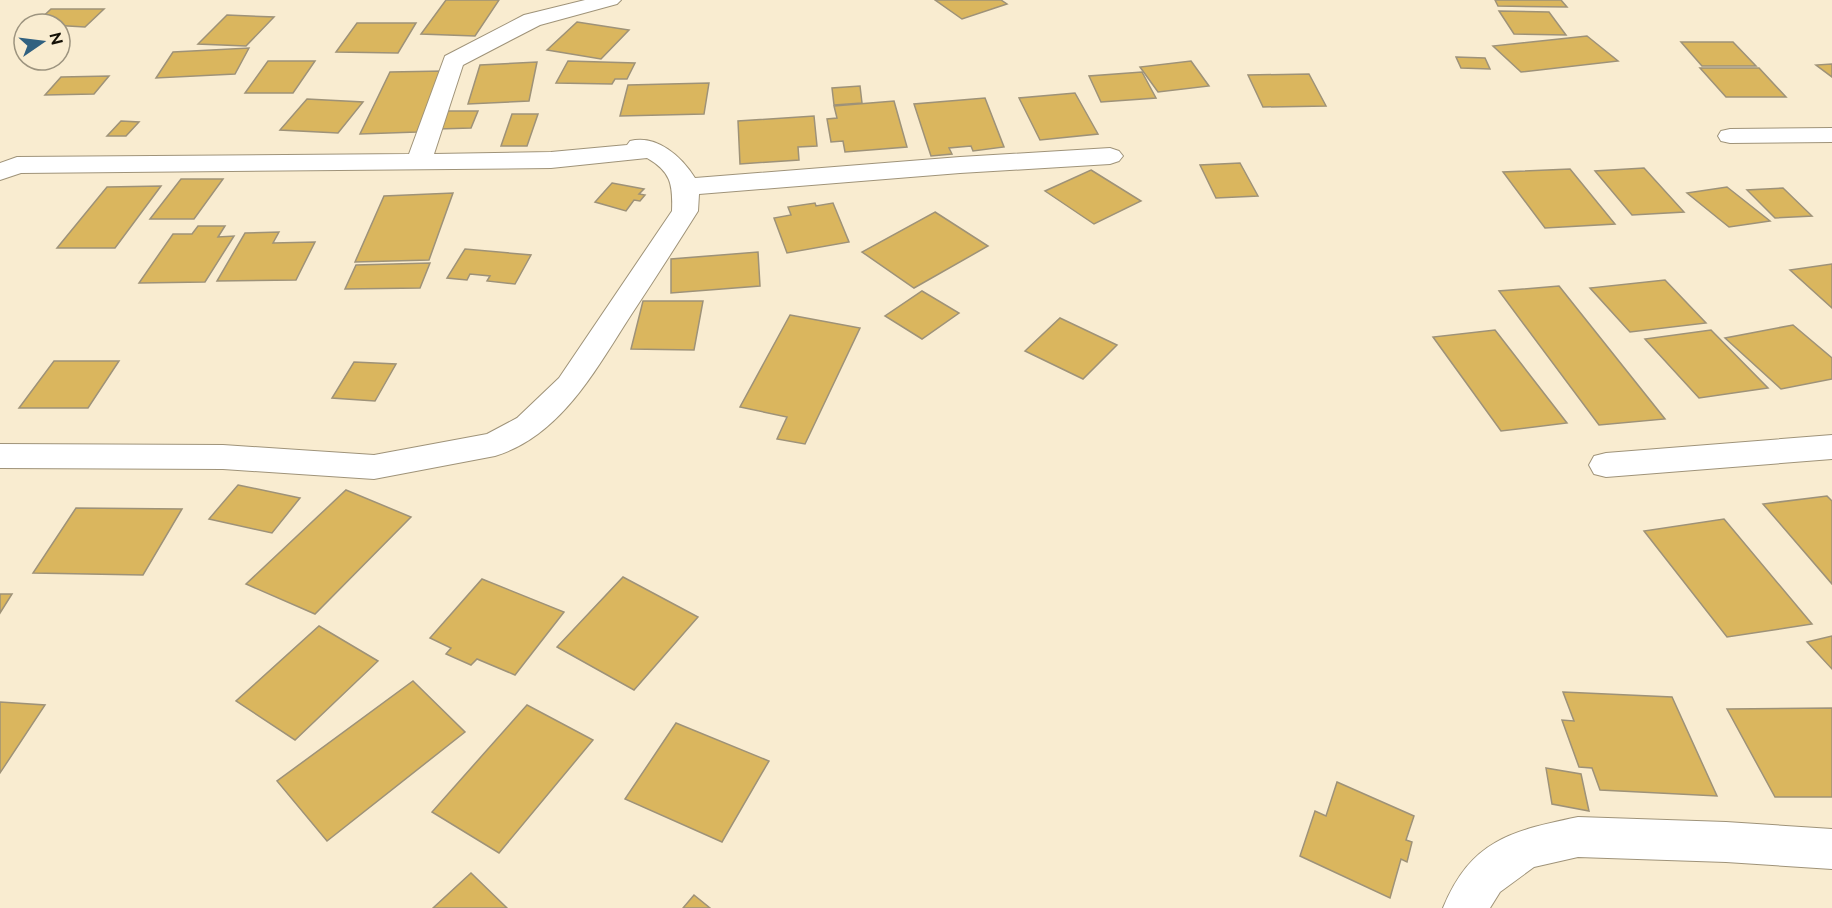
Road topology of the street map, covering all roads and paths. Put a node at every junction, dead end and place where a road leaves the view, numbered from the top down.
1 (610, 0) edge
2 (532, 10) edge
3 (1832, 135) edge
4 (1730, 136) dead end
5 (1110, 156) dead end
6 (419, 160) junction
7 (0, 172) edge
8 (685, 187) junction
9 (1832, 447) edge
10 (0, 456) edge
11 (1606, 465) dead end
12 (1832, 849) edge
13 (1465, 908) edge

1 - 2 street
2 - 6 street
3 - 4 street
5 - 8 street
6 - 7 street
6 - 8 street
8 - 10 street
9 - 11 street
12 - 13 street

